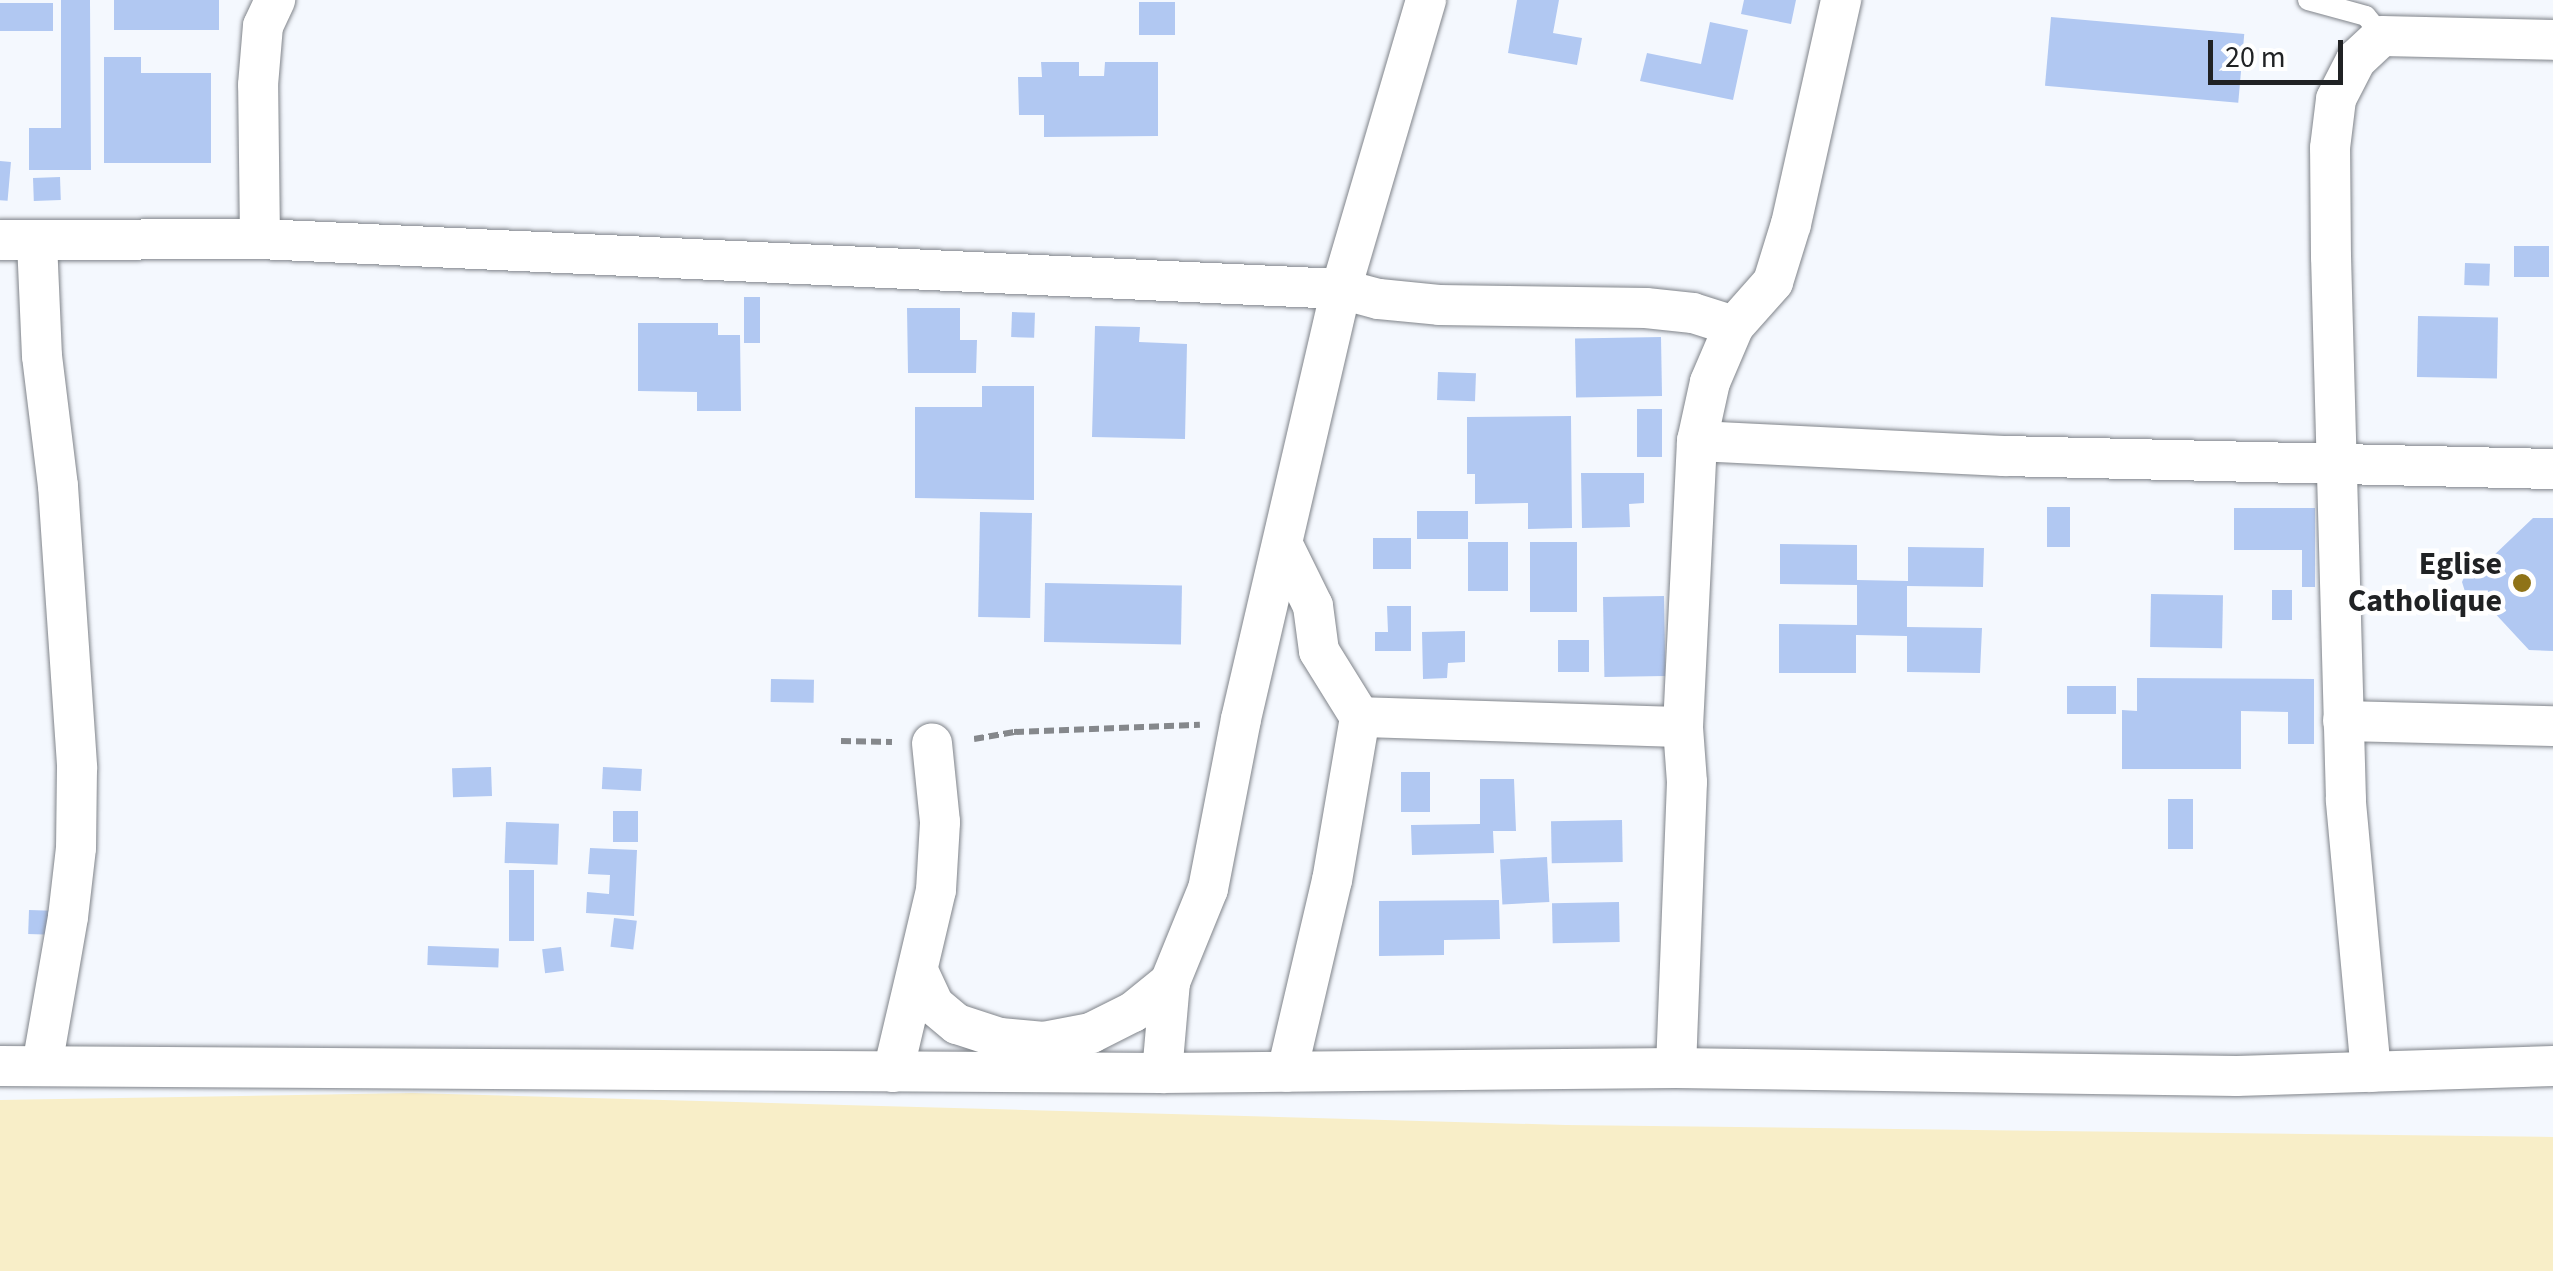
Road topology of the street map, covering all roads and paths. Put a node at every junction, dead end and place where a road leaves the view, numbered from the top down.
1 (275, 0) edge
2 (1426, 0) edge
3 (1841, 0) edge
4 (2308, 0) edge
5 (2382, 36) junction
6 (2553, 40) edge
7 (260, 239) junction
8 (19, 241) edge
9 (1341, 289) junction
10 (1734, 326) junction
11 (1697, 441) junction
12 (2339, 466) junction
13 (2553, 469) edge
14 (1282, 545) junction
15 (1360, 717) junction
16 (1240, 719) junction
17 (2343, 721) junction
18 (2553, 726) edge
19 (1683, 727) junction
20 (840, 741) dead end
21 (932, 743) junction
22 (919, 973) junction
23 (1170, 982) junction
24 (0, 1066) edge
25 (42, 1066) junction
26 (2553, 1066) edge
27 (1676, 1068) junction
28 (893, 1072) junction
29 (1287, 1072) junction
30 (2371, 1072) junction
31 (1162, 1073) junction

1 - 7 street
2 - 9 street
3 - 10 street
4 - 5 lane
5 - 6 street
5 - 12 street
7 - 8 street
7 - 9 street
8 - 25 street
9 - 10 street
9 - 14 street
10 - 11 street
11 - 12 street
11 - 19 street
12 - 13 street
12 - 17 street
14 - 15 street
14 - 16 street
15 - 19 street
15 - 29 street
16 - 21 path
16 - 23 street
17 - 18 street
17 - 30 street
19 - 27 street
20 - 21 path
21 - 22 street
22 - 23 street
22 - 28 street
23 - 31 street
24 - 25 street
25 - 28 street
26 - 30 street
27 - 29 street
27 - 30 street
28 - 31 street
29 - 31 street

